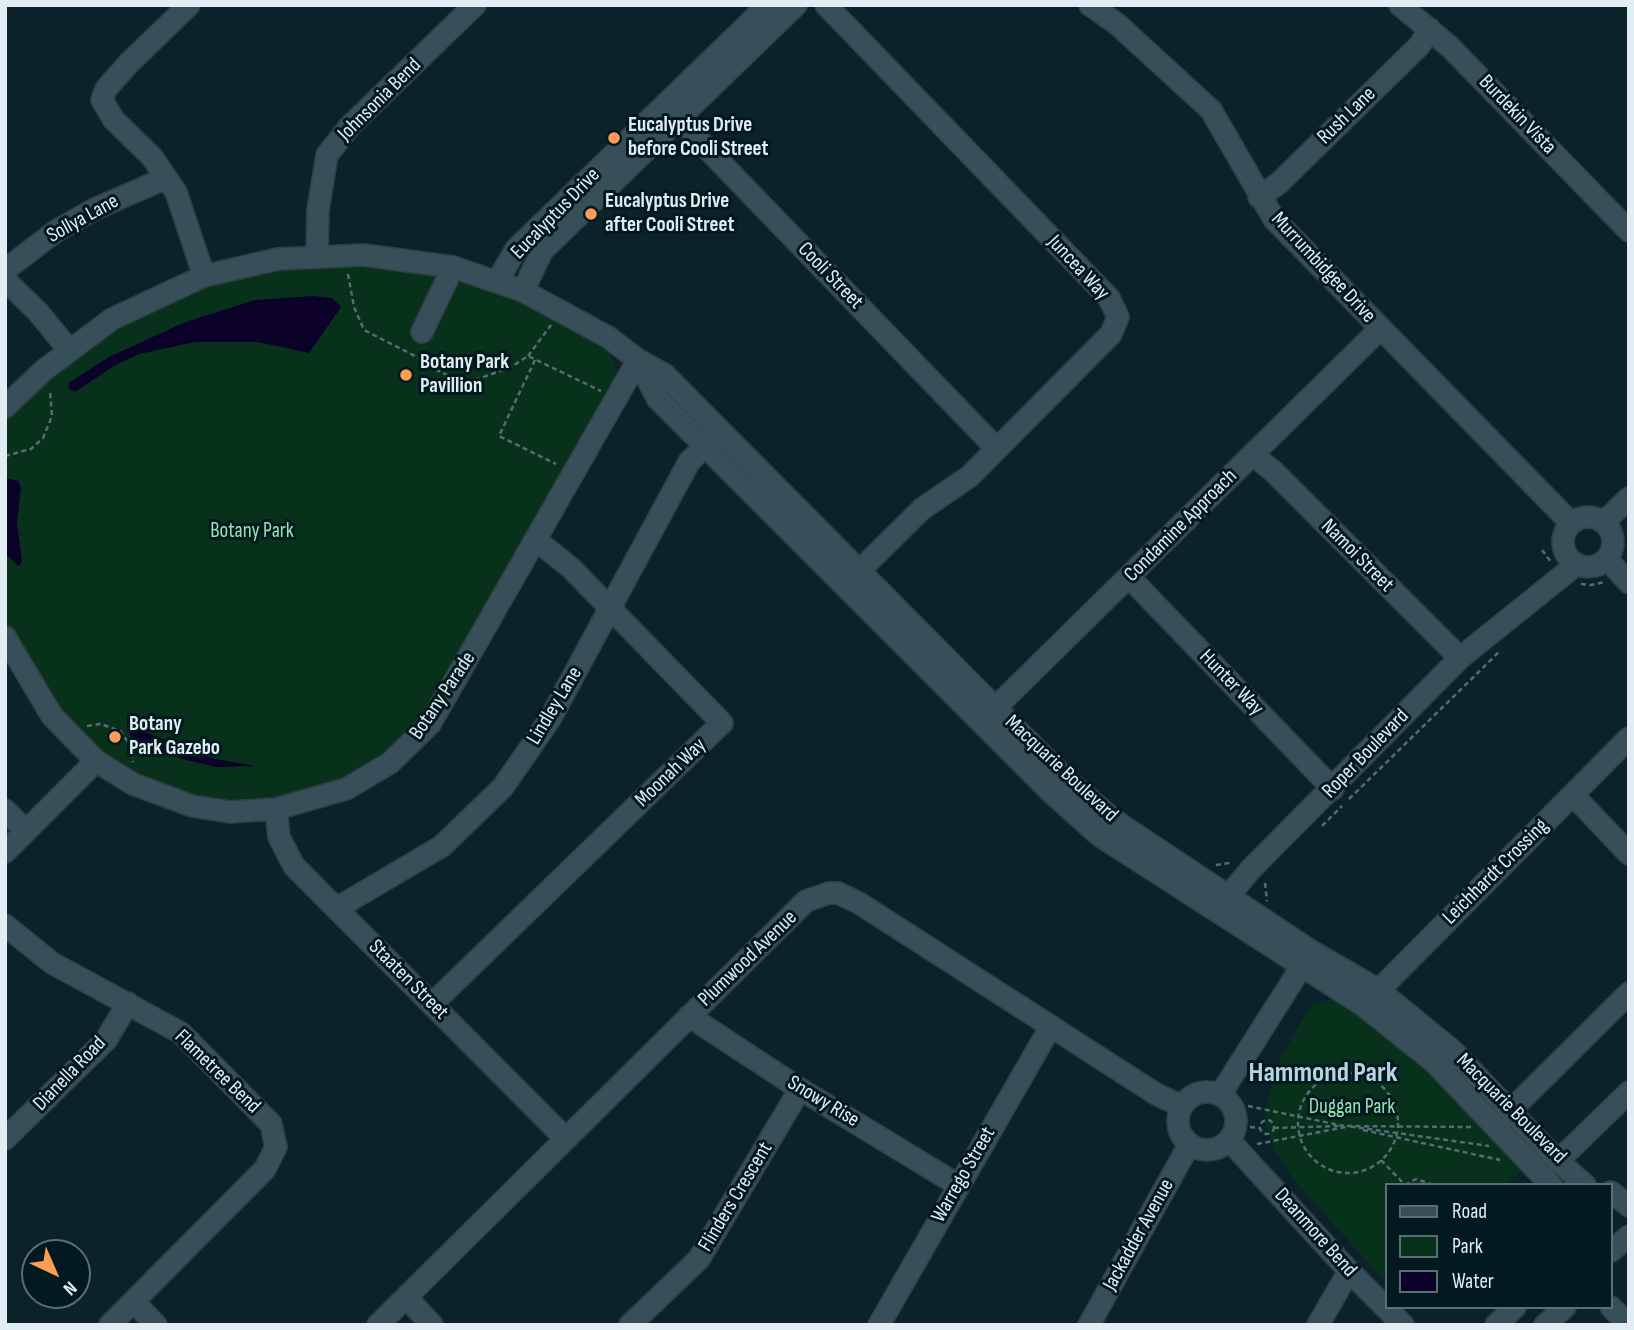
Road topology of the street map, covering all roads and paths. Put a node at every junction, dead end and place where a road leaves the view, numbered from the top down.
1 (189, 5) edge
2 (475, 5) edge
3 (768, 5) edge
4 (796, 5) edge
5 (826, 5) edge
6 (1090, 5) edge
7 (1400, 5) edge
8 (1430, 29) junction
9 (672, 112) junction
10 (166, 178) junction
11 (1259, 197) junction
12 (1629, 231) edge
13 (317, 255) junction
14 (348, 265) dead end
15 (453, 267) junction
16 (5, 270) edge
17 (204, 276) junction
18 (5, 280) edge
19 (498, 280) junction
20 (523, 291) junction
21 (555, 318) dead end
22 (1380, 329) junction
23 (422, 332) dead end
24 (69, 350) junction
25 (528, 356) junction
26 (536, 359) junction
27 (638, 360) junction
28 (48, 381) dead end
29 (607, 394) dead end
30 (5, 407) edge
31 (707, 444) junction
32 (996, 448) junction
33 (5, 456) edge
34 (1253, 456) junction
35 (565, 468) dead end
36 (1629, 498) edge
37 (1604, 522) junction
38 (1571, 523) junction
39 (536, 540) junction
40 (1607, 559) junction
41 (1573, 566) junction
42 (1129, 577) junction
43 (852, 578) junction
44 (1629, 583) edge
45 (1572, 586) dead end
46 (610, 610) junction
47 (5, 637) edge
48 (1505, 647) dead end
49 (1460, 658) junction
50 (988, 715) junction
51 (82, 728) dead end
52 (1629, 738) edge
53 (96, 761) junction
54 (130, 771) dead end
55 (1333, 789) junction
56 (1573, 795) junction
57 (276, 809) junction
58 (5, 810) edge
59 (26, 831) junction
60 (1315, 832) dead end
61 (5, 852) edge
62 (1629, 854) edge
63 (1238, 856) dead end
64 (1206, 865) dead end
65 (1265, 881) dead end
66 (1229, 895) junction
67 (1267, 903) dead end
68 (337, 908) junction
69 (1216, 913) junction
70 (5, 925) edge
71 (1306, 959) junction
72 (1629, 993) edge
73 (1370, 998) junction
74 (128, 1003) junction
75 (432, 1004) junction
76 (689, 1016) junction
77 (1051, 1026) junction
78 (800, 1089) junction
79 (1629, 1092) edge
80 (1220, 1095) junction
81 (1182, 1106) junction
82 (1248, 1106) dead end
83 (1511, 1110) junction
84 (1299, 1116) junction
85 (1298, 1126) junction
86 (1347, 1126) junction
87 (1398, 1126) junction
88 (1488, 1126) junction
89 (1250, 1127) dead end
90 (1260, 1128) junction
91 (1274, 1128) junction
92 (1398, 1132) junction
93 (1300, 1136) junction
94 (1396, 1137) junction
95 (565, 1138) junction
96 (5, 1139) edge
97 (1229, 1140) junction
98 (1257, 1144) dead end
99 (1189, 1145) junction
100 (1499, 1147) dead end
101 (1381, 1160) junction
102 (1501, 1160) dead end
103 (1558, 1161) junction
104 (1403, 1183) edge
105 (1409, 1183) edge
106 (1428, 1183) edge
107 (1549, 1183) edge
108 (1583, 1183) edge
109 (958, 1185) junction
110 (1629, 1236) edge
111 (1613, 1249) edge
112 (1613, 1253) edge
113 (1629, 1265) edge
114 (1349, 1271) junction
115 (406, 1297) junction
116 (134, 1302) junction
117 (1386, 1308) edge
118 (1387, 1309) edge
119 (1513, 1309) edge
120 (1563, 1309) edge
121 (110, 1325) edge
122 (156, 1325) edge
123 (378, 1325) edge
124 (432, 1325) edge
125 (630, 1325) edge
126 (879, 1325) edge
127 (1089, 1325) edge
128 (1318, 1325) edge
129 (1403, 1325) edge
130 (1496, 1325) edge
131 (1545, 1325) edge

1 - 10 street
2 - 13 street, Johnsonia Bend
3 - 9 street, Eucalyptus Drive
4 - 9 street, Eucalyptus Drive
5 - 32 street, Juncea Way
6 - 11 street, Murrumbidgee Drive
7 - 8 street, Burdekin Vista
8 - 11 street, Rush Lane
8 - 12 street, Burdekin Vista
9 - 19 street, Eucalyptus Drive
9 - 20 street, Eucalyptus Drive
9 - 32 street, Cooli Street
10 - 16 street, Sollya Lane
10 - 17 street
11 - 22 street, Murrumbidgee Drive
13 - 15 street, Macquarie Boulevard
13 - 17 street, Macquarie Boulevard
14 - 25 path
15 - 19 street, Macquarie Boulevard
15 - 23 street
17 - 24 street, Macquarie Boulevard
18 - 24 street
19 - 20 street, Macquarie Boulevard
20 - 27 street, Macquarie Boulevard
21 - 25 path
22 - 34 street, Condamine Approach
22 - 38 street, Murrumbidgee Drive
24 - 30 street, Macquarie Boulevard
25 - 26 path
26 - 29 path
26 - 35 path
27 - 31 street, Macquarie Boulevard
27 - 39 street, Botany Parade
27 - 43 street, Macquarie Boulevard
28 - 33 path
31 - 43 street, Macquarie Boulevard
31 - 46 street, Lindley Lane
32 - 43 street, Juncea Way
34 - 42 street, Condamine Approach
34 - 49 street, Namoi Street
36 - 37 street
37 - 38 street
37 - 40 street
38 - 41 street
39 - 46 street, Moonah Way
39 - 57 street, Botany Parade
40 - 41 street
40 - 44 street
41 - 45 path
41 - 49 street, Roper Boulevard
42 - 50 street, Condamine Approach
42 - 55 street, Hunter Way
43 - 50 street, Macquarie Boulevard
46 - 68 street, Lindley Lane
46 - 75 street, Moonah Way
47 - 53 street, Botany Parade
48 - 60 path
49 - 55 street, Roper Boulevard
50 - 66 street, Macquarie Boulevard
50 - 69 street, Macquarie Boulevard
51 - 54 path
52 - 56 street, Leichhardt Crossing
53 - 57 street, Botany Parade
53 - 59 street
55 - 66 street, Roper Boulevard
56 - 62 street
56 - 73 street, Leichhardt Crossing
57 - 68 street, Staaten Street
58 - 59 street
59 - 61 street
63 - 64 path
65 - 67 path
66 - 69 street, Roper Boulevard
66 - 71 street, Macquarie Boulevard
68 - 75 street, Staaten Street
69 - 71 street, Macquarie Boulevard
70 - 74 street, Flametree Bend
71 - 73 street, Macquarie Boulevard
71 - 80 street
72 - 83 street
73 - 83 street, Macquarie Boulevard
73 - 88 street, Macquarie Boulevard
74 - 96 street, Dianella Road
74 - 116 street, Flametree Bend
75 - 95 street, Staaten Street
76 - 77 street, Plumwood Avenue
76 - 78 street, Snowy Rise
76 - 95 street, Plumwood Avenue
77 - 81 street, Plumwood Avenue
77 - 109 street, Warrego Street
78 - 109 street, Snowy Rise
78 - 125 street, Flinders Crescent
79 - 103 street
80 - 81 street
80 - 97 street
81 - 99 street
82 - 84 path
83 - 88 street
83 - 103 street, Macquarie Boulevard
84 - 85 path
84 - 86 path
84 - 87 path
85 - 86 path
85 - 91 path
85 - 93 path
86 - 87 path
86 - 92 path
86 - 93 path
86 - 94 path
87 - 88 path
87 - 92 path
88 - 107 street, Macquarie Boulevard
89 - 90 path
90 - 91 path
90 - 91 path
92 - 94 path
92 - 100 path
93 - 98 path
93 - 101 path
94 - 101 path
94 - 102 path
95 - 115 street, Plumwood Avenue
97 - 99 street
97 - 114 street, Deanmore Bend
99 - 127 street, Jackadder Avenue
101 - 104 path
103 - 108 street, Macquarie Boulevard
105 - 106 path
109 - 126 street, Warrego Street
110 - 111 street
112 - 113 street
114 - 117 street, Deanmore Bend
114 - 128 street
115 - 123 street, Plumwood Avenue
115 - 124 street
116 - 121 street, Flametree Bend
116 - 122 street
118 - 129 street, Deanmore Bend
119 - 130 street
120 - 131 street

